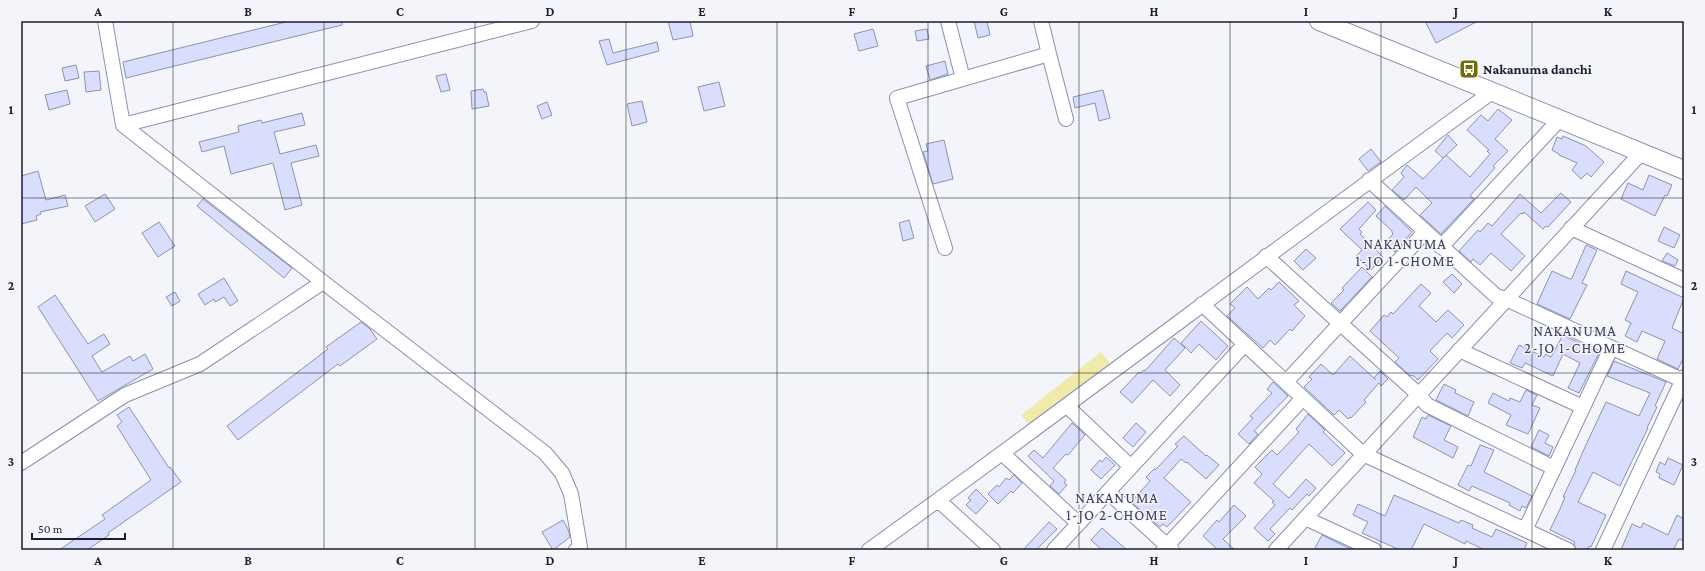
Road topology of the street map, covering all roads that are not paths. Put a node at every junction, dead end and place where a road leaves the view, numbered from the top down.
1 (105, 21) edge
2 (532, 21) edge
3 (948, 21) edge
4 (1042, 21) edge
5 (1319, 21) edge
6 (1049, 54) junction
7 (963, 79) junction
8 (1492, 92) junction
9 (1066, 119) dead end
10 (1560, 120) junction
11 (123, 126) junction
12 (1641, 153) junction
13 (1684, 170) edge
14 (1369, 180) junction
15 (1571, 228) junction
16 (1425, 232) junction
17 (1441, 247) junction
18 (945, 248) dead end
19 (1266, 256) junction
20 (1684, 280) edge
21 (323, 282) junction
22 (1506, 299) junction
23 (1202, 304) junction
24 (1341, 324) junction
25 (1245, 344) junction
26 (1611, 348) junction
27 (1459, 350) junction
28 (1683, 380) edge
29 (1286, 382) junction
30 (1418, 394) junction
31 (1303, 398) junction
32 (1066, 406) junction
33 (1583, 406) junction
34 (1003, 454) junction
35 (1363, 454) junction
36 (21, 463) edge
37 (1131, 467) junction
38 (1554, 468) junction
39 (1108, 492) junction
40 (938, 500) junction
41 (1305, 518) junction
42 (1078, 523) junction
43 (1525, 530) junction
44 (1168, 549) edge
45 (576, 550) edge
46 (870, 550) edge
47 (993, 550) edge
48 (1054, 550) edge
49 (1276, 550) edge
50 (1374, 550) edge
51 (1568, 550) edge
52 (1603, 550) edge

1 - 11 street
2 - 11 street
3 - 7 street
4 - 6 street
5 - 8 street
6 - 7 street
6 - 9 street
7 - 18 street
8 - 10 street
8 - 14 street
10 - 12 street
10 - 17 street
11 - 21 street
12 - 13 street
12 - 15 street
14 - 16 street
14 - 19 street
15 - 20 street
15 - 22 street
16 - 17 street
16 - 24 street
17 - 22 street
19 - 23 street
19 - 24 street
21 - 36 street
21 - 45 street
22 - 26 street
22 - 27 street
23 - 25 street
23 - 32 street
24 - 29 street
24 - 30 street
25 - 29 street
25 - 37 street
26 - 28 street
26 - 33 street
27 - 30 street
27 - 33 street
28 - 52 street
29 - 31 street
30 - 35 street
30 - 38 street
31 - 35 street
31 - 44 street
32 - 34 street
32 - 37 street
33 - 38 street
34 - 40 street
34 - 42 street
35 - 41 street
35 - 43 street
37 - 39 street
38 - 43 street
39 - 42 street
39 - 44 street
40 - 46 street
40 - 47 street
41 - 49 street
41 - 50 street
42 - 48 street
43 - 51 street

